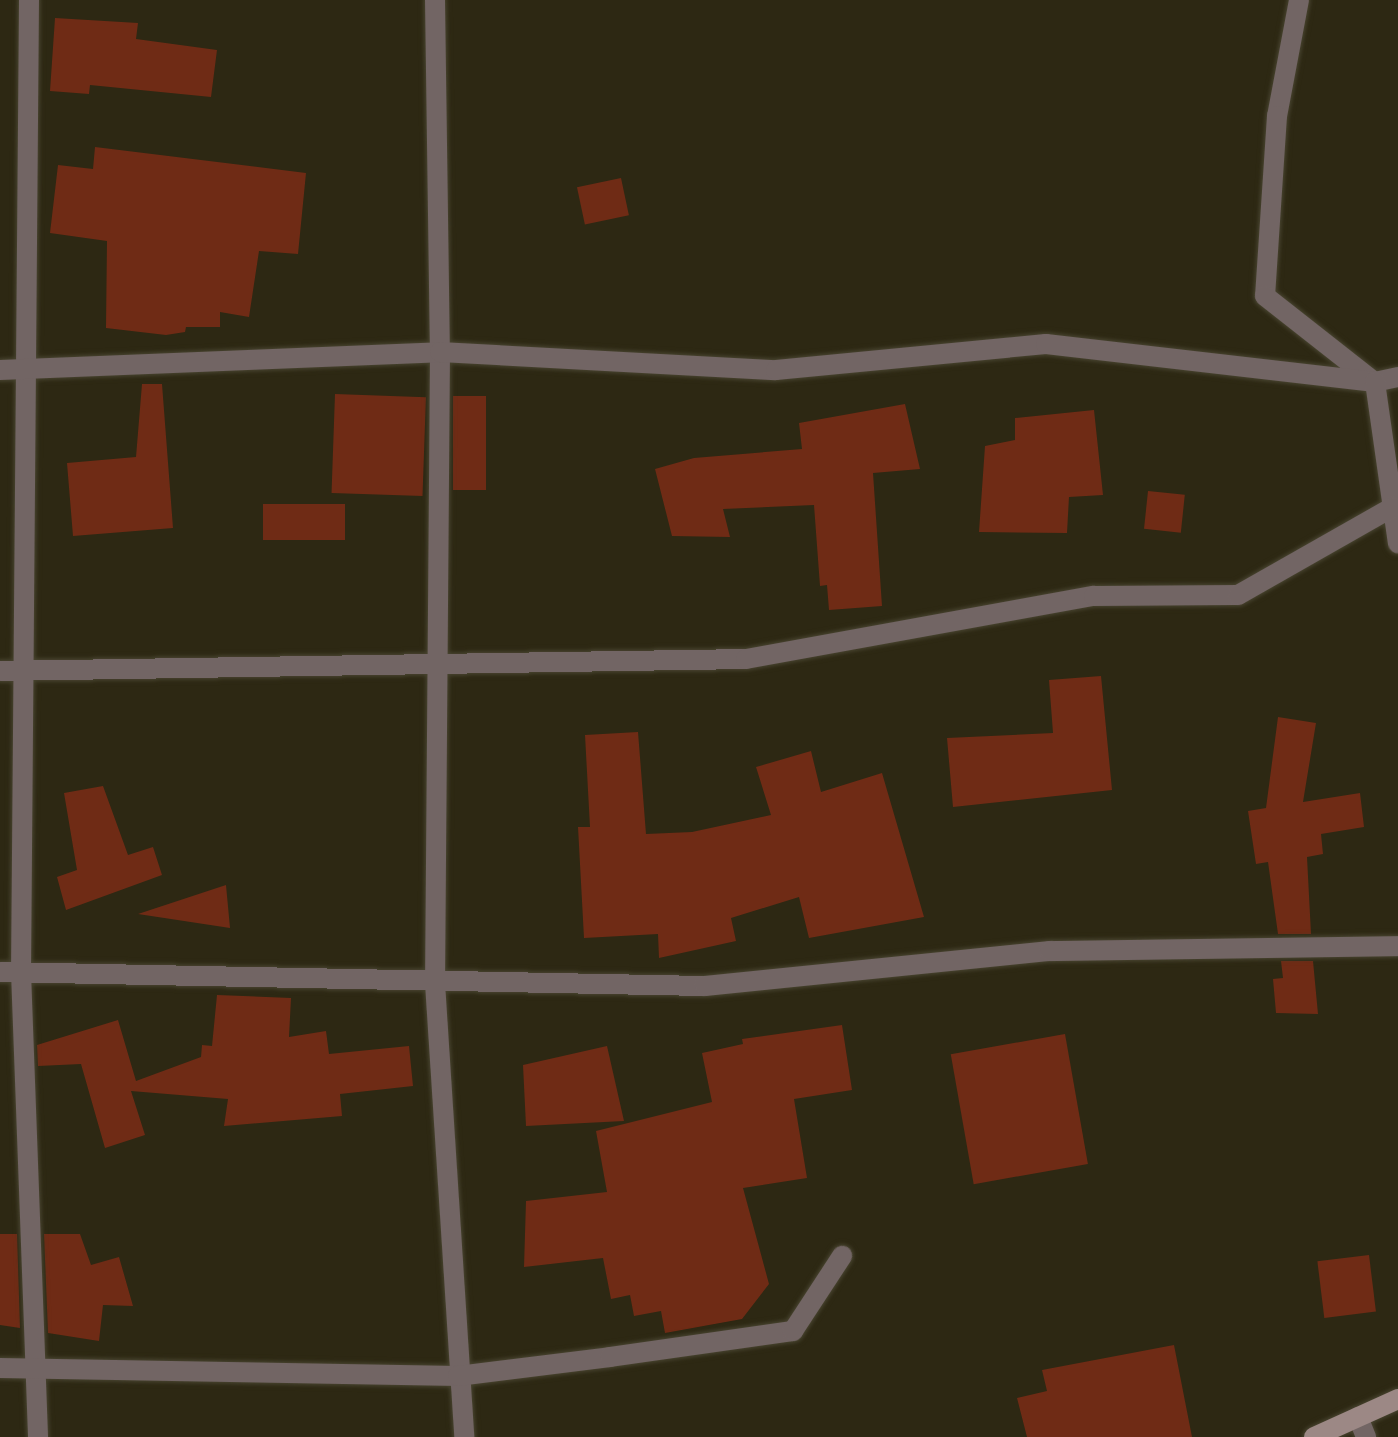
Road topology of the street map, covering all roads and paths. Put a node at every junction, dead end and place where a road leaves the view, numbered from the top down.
1 (29, 0) edge
2 (434, 0) edge
3 (1299, 0) edge
4 (440, 352) junction
5 (0, 370) edge
6 (26, 370) junction
7 (1398, 377) edge
8 (1375, 382) junction
9 (1393, 506) junction
10 (1398, 543) edge
11 (435, 662) junction
12 (10, 671) edge
13 (1398, 946) edge
14 (10, 972) edge
15 (435, 984) junction
16 (842, 1256) dead end
17 (0, 1368) edge
18 (34, 1369) junction
19 (458, 1376) junction
20 (1398, 1399) edge
21 (1362, 1427) edge
22 (38, 1437) edge
23 (464, 1437) edge
24 (1314, 1437) edge

1 - 6 street
2 - 4 street
3 - 8 street
4 - 6 street
4 - 8 street
4 - 11 street
5 - 6 street
6 - 12 street
7 - 8 street
8 - 9 street
9 - 10 street
9 - 11 street
11 - 12 street
11 - 15 street
12 - 14 street
13 - 15 street
14 - 15 street
14 - 18 street
15 - 19 street
16 - 19 street
17 - 18 street
18 - 19 street
18 - 22 street
19 - 23 street
20 - 21 street
21 - 24 street

